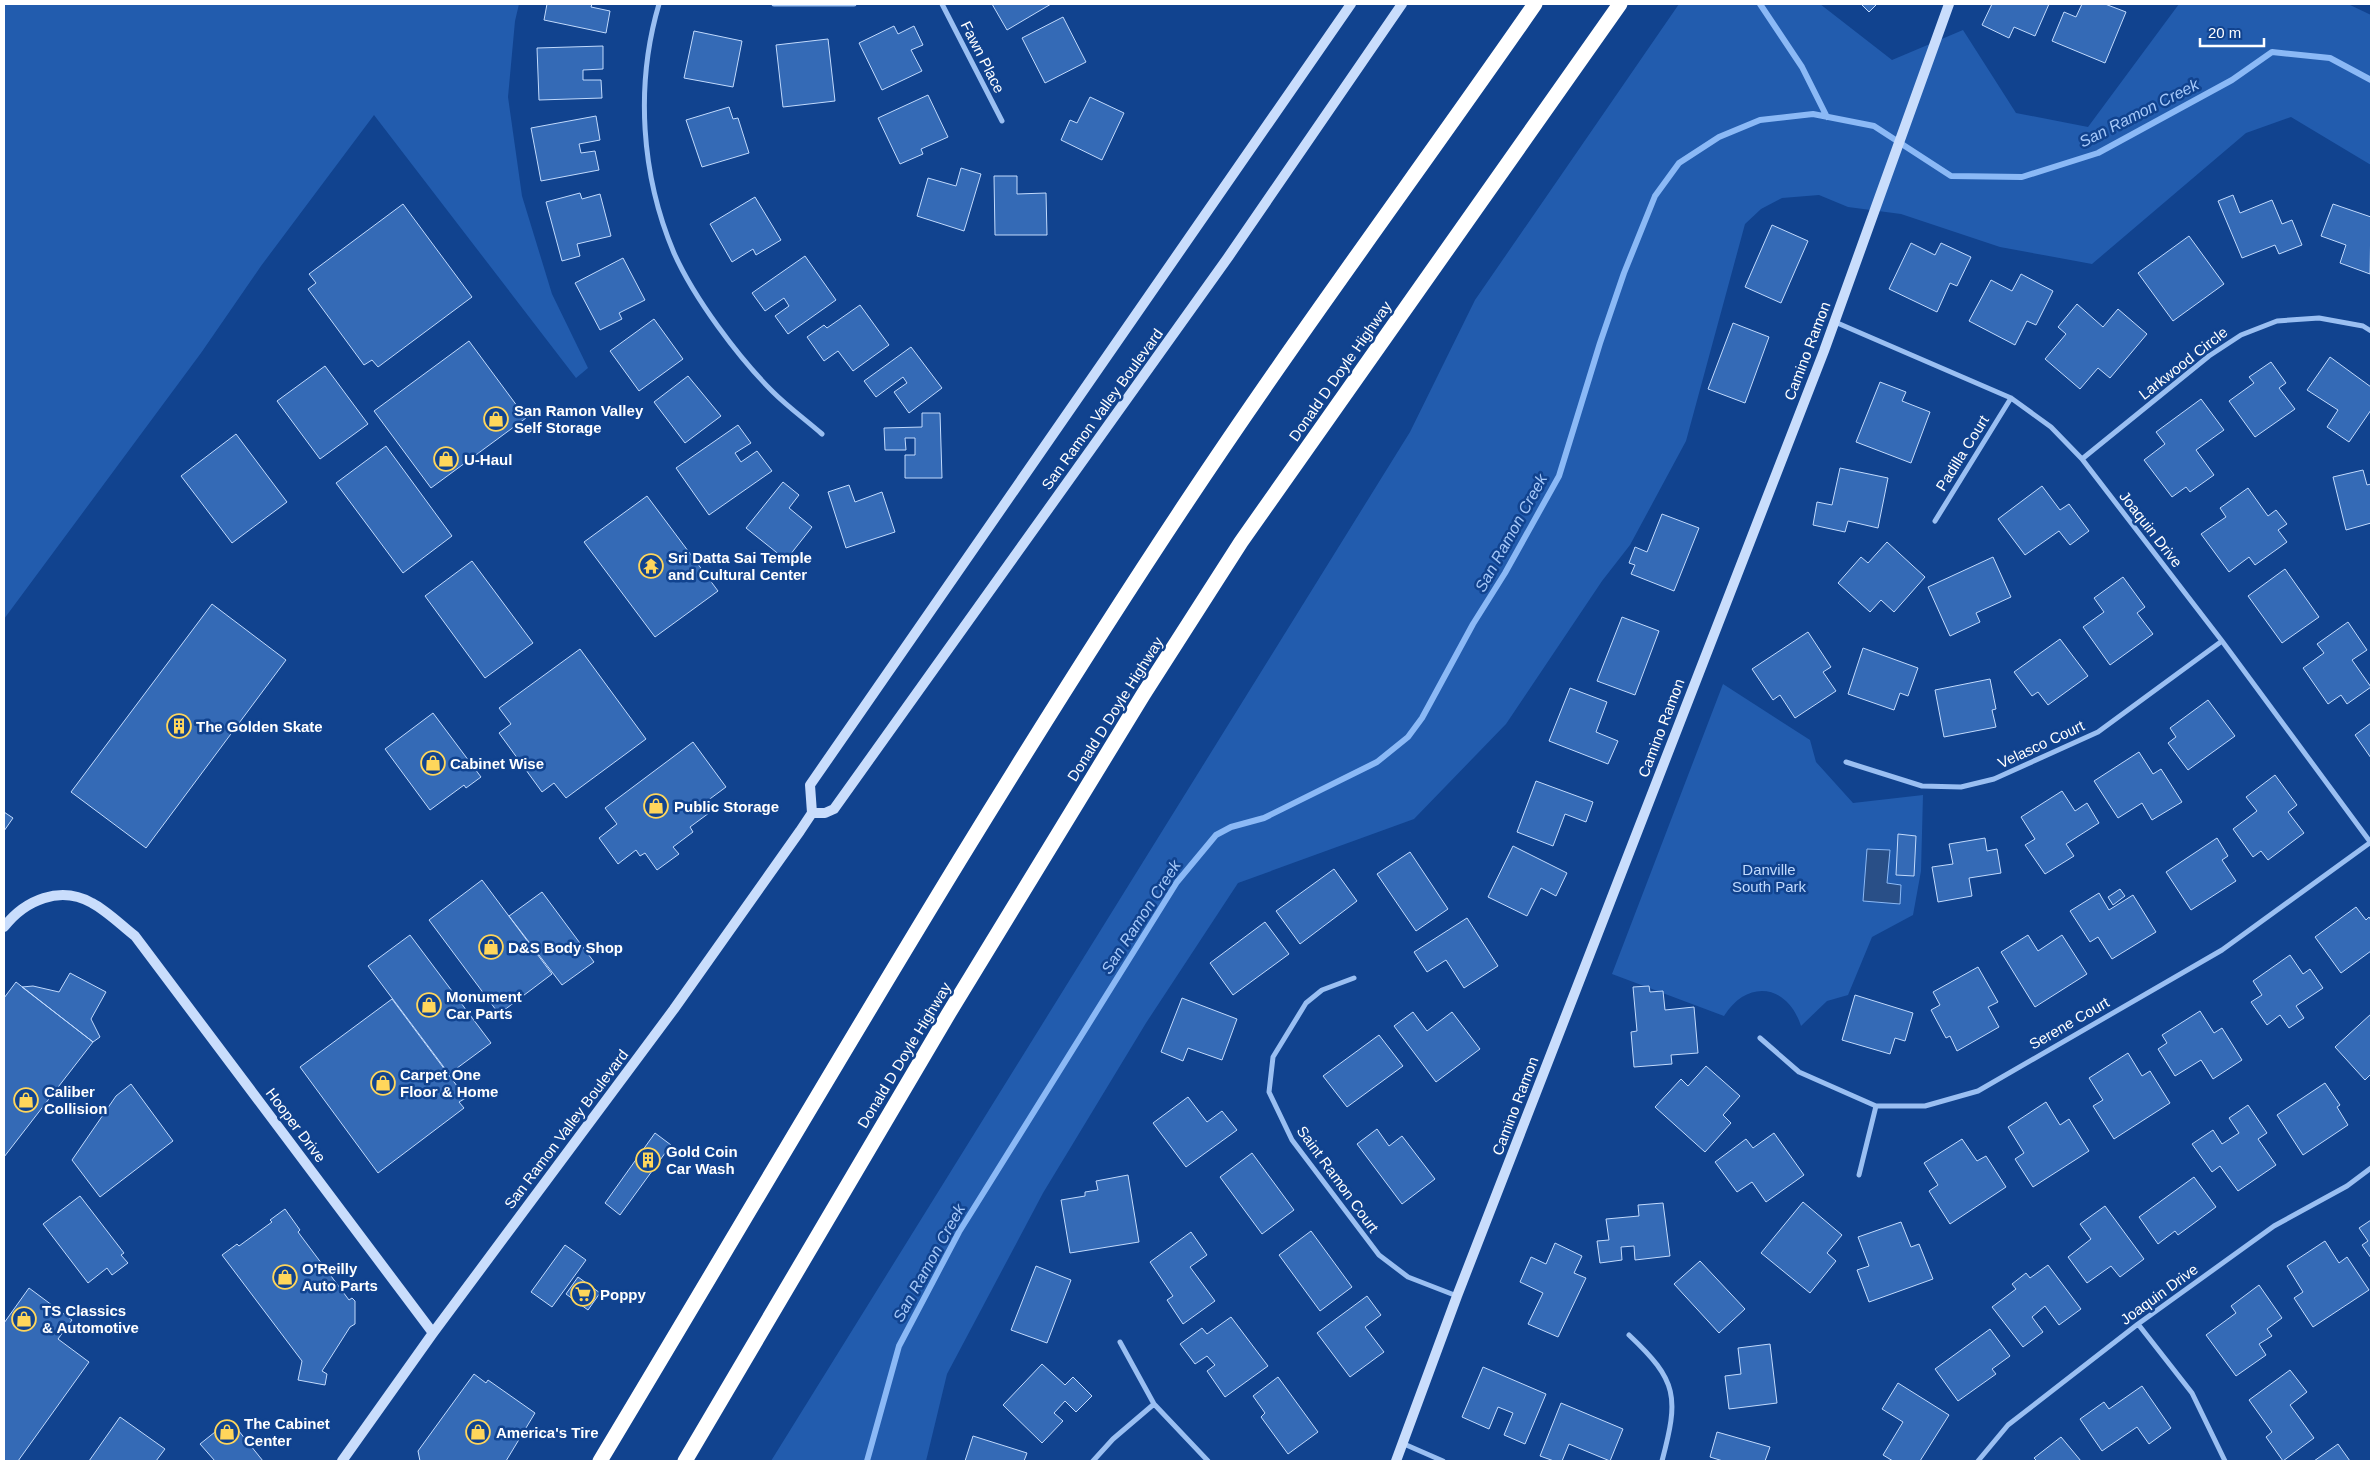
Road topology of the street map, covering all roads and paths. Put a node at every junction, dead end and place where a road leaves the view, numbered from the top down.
1 (659, 4) edge
2 (774, 4) edge
3 (854, 4) edge
4 (942, 4) edge
5 (1351, 4) edge
6 (1402, 4) edge
7 (1535, 4) edge
8 (1620, 4) edge
9 (1948, 4) edge
10 (1002, 121) dead end
11 (1835, 322) junction
12 (2371, 331) edge
13 (2011, 398) junction
14 (822, 434) dead end
15 (2082, 459) junction
16 (1935, 521) dead end
17 (2222, 640) junction
18 (1846, 762) dead end
19 (812, 813) junction
20 (2371, 843) edge
21 (4, 927) edge
22 (1354, 978) dead end
23 (1760, 1038) dead end
24 (1876, 1106) junction
25 (2371, 1168) edge
26 (1859, 1176) dead end
27 (1458, 1296) junction
28 (2138, 1324) junction
29 (433, 1333) junction
30 (1629, 1335) dead end
31 (1120, 1342) dead end
32 (1154, 1404) junction
33 (1404, 1444) junction
34 (342, 1461) edge
35 (600, 1461) edge
36 (685, 1461) edge
37 (1093, 1461) edge
38 (1208, 1461) edge
39 (1396, 1461) edge
40 (1443, 1461) edge
41 (1662, 1461) edge
42 (1978, 1461) edge
43 (2225, 1461) edge

1 - 14 street
2 - 3 street
4 - 10 street, Fawn Place
5 - 19 main road, San Ramon Valley Boulevard
6 - 19 main road, San Ramon Valley Boulevard
7 - 35 highway
8 - 36 highway, Donald D Doyle Highway
9 - 11 main road, Camino Ramon
11 - 13 street, Joaquin Drive
11 - 27 main road, Camino Ramon
12 - 15 street, Larkwood Circle
13 - 15 street, Joaquin Drive
13 - 16 street, Padilla Court
15 - 17 street, Joaquin Drive
17 - 18 street, Velasco Court
17 - 20 street, Joaquin Drive
19 - 29 main road, San Ramon Valley Boulevard
20 - 24 street, Serene Court
21 - 29 main road, Hooper Drive
22 - 27 street, Saint Ramon Court
23 - 24 street, Serene Court
24 - 26 street
25 - 28 street, Joaquin Drive
27 - 33 main road, Camino Ramon
28 - 42 street, Joaquin Drive
28 - 43 street
29 - 34 main road, San Ramon Valley Boulevard
30 - 41 street
31 - 32 street
32 - 37 street
32 - 38 street
33 - 39 main road, Camino Ramon
33 - 40 street

